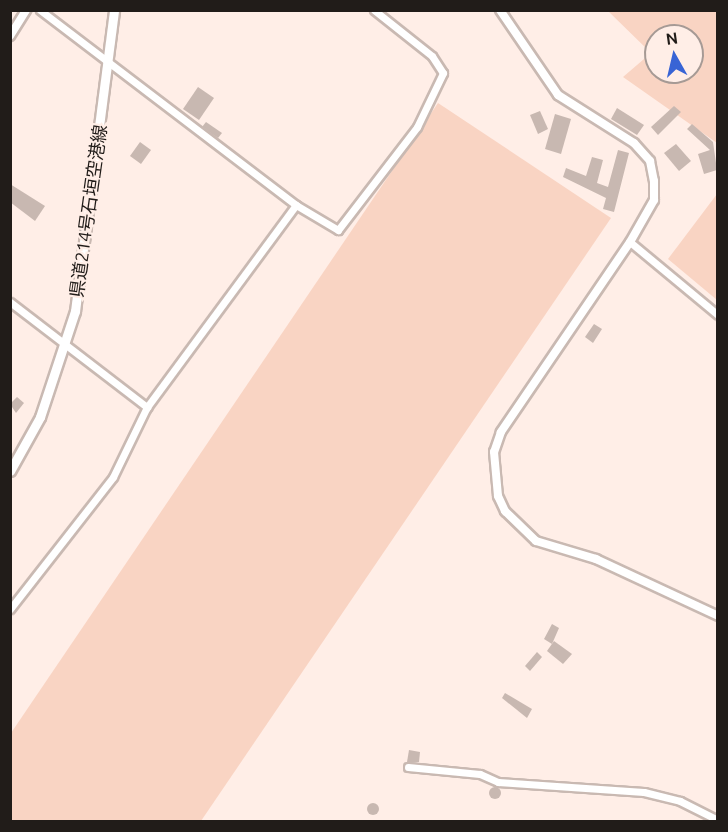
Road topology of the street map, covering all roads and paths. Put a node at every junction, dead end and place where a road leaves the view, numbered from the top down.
1 (26, 10) edge
2 (40, 10) edge
3 (114, 10) edge
4 (374, 10) edge
5 (500, 10) edge
6 (10, 36) edge
7 (107, 63) junction
8 (296, 205) junction
9 (630, 242) junction
10 (10, 302) edge
11 (717, 315) edge
12 (67, 343) junction
13 (147, 407) junction
14 (10, 471) edge
15 (10, 609) edge
16 (717, 616) edge
17 (408, 766) dead end
18 (717, 820) edge

1 - 6 street
2 - 7 street
3 - 7 main road, 県道214号石垣空港線
4 - 8 street
5 - 9 street
7 - 8 street
7 - 12 main road, 県道214号石垣空港線
8 - 13 street
9 - 11 street
9 - 16 street
10 - 12 street
12 - 13 street
12 - 14 main road, 県道214号石垣空港線
13 - 15 street
17 - 18 street

